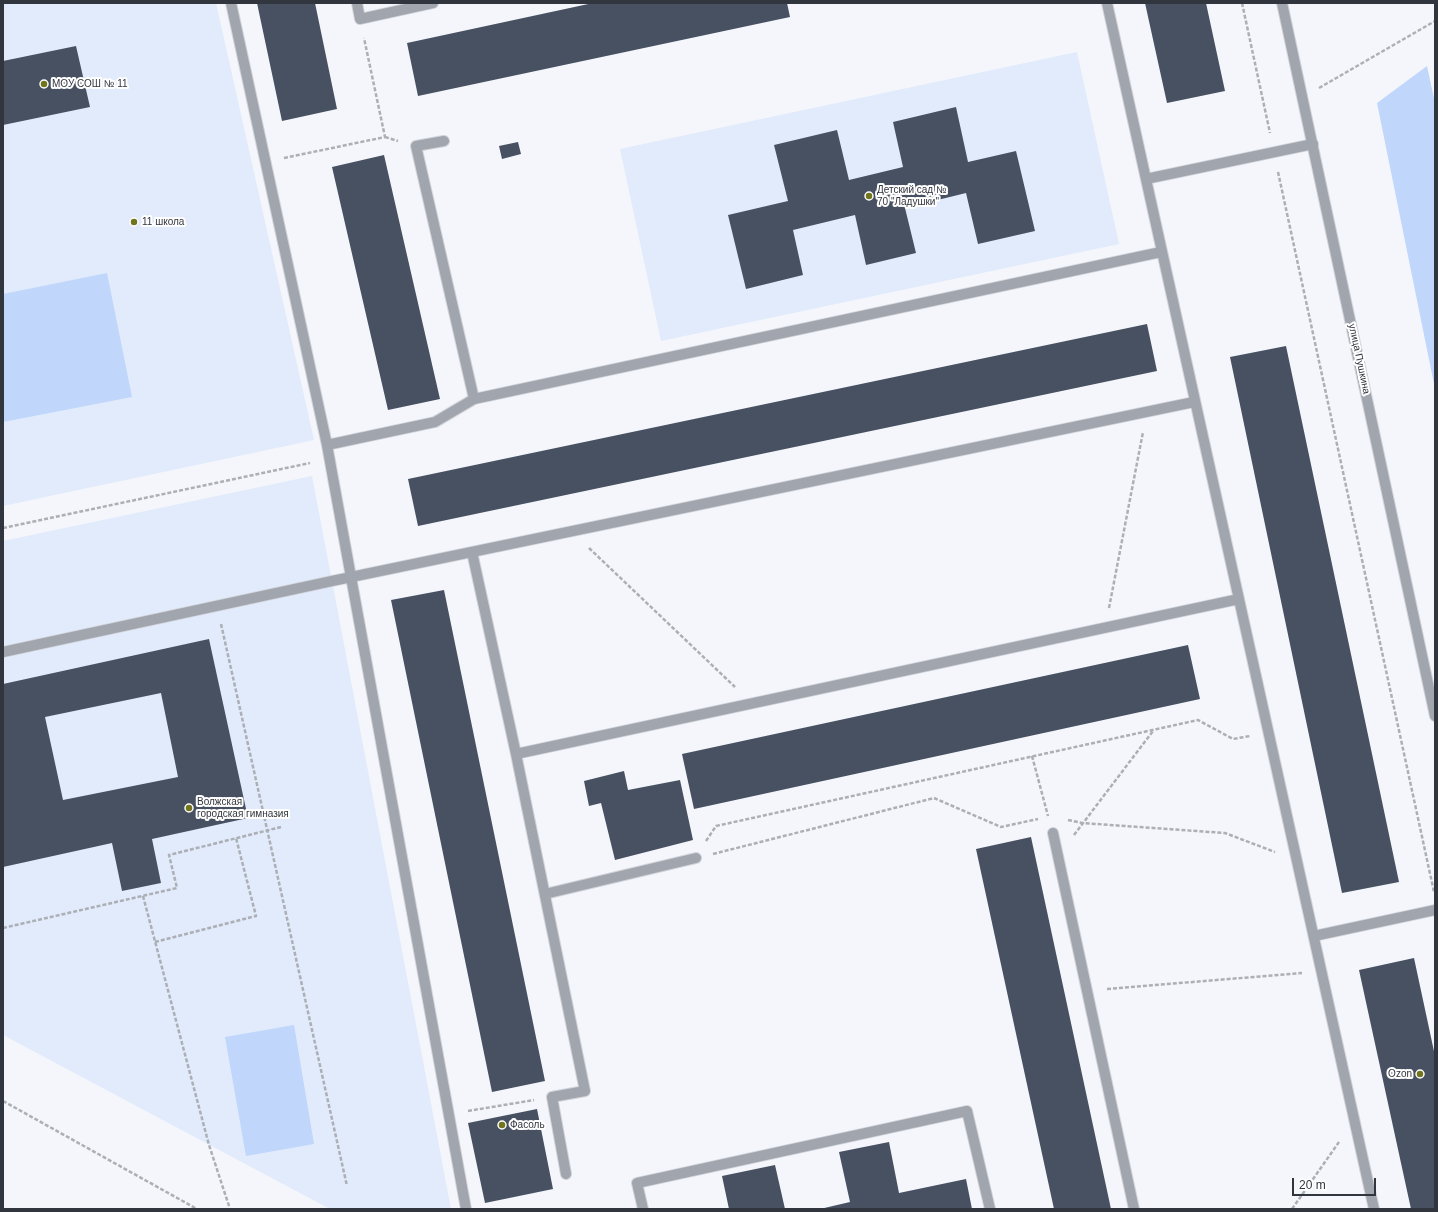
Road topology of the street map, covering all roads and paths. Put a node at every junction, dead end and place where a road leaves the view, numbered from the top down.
1 (231, 3) edge
2 (357, 3) edge
3 (433, 3) edge
4 (1106, 3) edge
5 (1242, 3) edge
6 (1282, 3) edge
7 (360, 19) junction
8 (1435, 21) edge
9 (1302, 98) junction
10 (444, 141) dead end
11 (1313, 144) junction
12 (1274, 153) junction
13 (266, 162) junction
14 (1146, 179) junction
15 (1162, 252) junction
16 (474, 399) junction
17 (1194, 402) junction
18 (1147, 412) junction
19 (327, 445) junction
20 (330, 459) junction
21 (3, 528) edge
22 (572, 532) junction
23 (472, 552) junction
24 (352, 577) junction
25 (1238, 599) junction
26 (217, 606) junction
27 (1105, 628) junction
28 (3, 652) edge
29 (752, 704) junction
30 (1435, 716) edge
31 (1153, 730) junction
32 (1268, 732) junction
33 (516, 754) junction
34 (1032, 756) junction
35 (1048, 816) junction
36 (1055, 818) dead end
37 (1062, 819) dead end
38 (1082, 823) junction
39 (281, 827) dead end
40 (267, 830) junction
41 (1052, 833) joint
42 (236, 838) junction
43 (1058, 856) junction
44 (696, 858) junction
45 (1296, 860) junction
46 (545, 894) junction
47 (143, 896) junction
48 (1435, 897) edge
49 (1435, 910) edge
50 (3, 928) edge
51 (1314, 936) junction
52 (156, 942) junction
53 (1322, 972) junction
54 (1087, 991) junction
55 (552, 1097) junction
56 (3, 1101) edge
57 (450, 1114) junction
58 (1354, 1120) junction
59 (566, 1174) dead end
60 (347, 1186) dead end
61 (197, 1209) edge
62 (230, 1209) edge
63 (466, 1209) edge
64 (643, 1209) edge
65 (990, 1209) edge
66 (1134, 1209) edge
67 (1292, 1209) edge
68 (1374, 1209) edge

1 - 13 street
2 - 7 street
3 - 7 street
4 - 14 street
5 - 12 path
6 - 9 street, улица Пушкина
7 - 13 path
8 - 9 path
9 - 11 street, улица Пушкина
10 - 16 street
11 - 12 street
11 - 30 street, улица Пушкина
12 - 14 street
12 - 48 path
13 - 19 street
14 - 15 street
15 - 16 street
15 - 17 street
16 - 19 street
17 - 18 street
17 - 25 street
18 - 22 street
18 - 27 path
19 - 20 street
20 - 21 path
20 - 24 street
22 - 23 street
22 - 29 path
23 - 24 street
23 - 33 street
24 - 26 street
24 - 57 street
25 - 27 street
25 - 32 street
26 - 28 street
26 - 40 path
27 - 29 street
29 - 33 street
31 - 32 path
31 - 34 path
31 - 38 path
32 - 45 street
33 - 46 street
34 - 35 path
34 - 44 path
35 - 36 path
35 - 41 path
35 - 44 path
37 - 38 path
38 - 43 path
38 - 45 path
39 - 40 path
40 - 42 path
40 - 60 path
41 - 43 street
42 - 47 path
42 - 52 path
43 - 54 street
44 - 46 street
45 - 51 street
46 - 55 street
47 - 50 path
47 - 52 path
49 - 51 street
51 - 53 street
52 - 62 path
53 - 54 path
53 - 58 street
54 - 66 street
55 - 57 path
55 - 59 street
56 - 61 path
57 - 63 street
58 - 67 path
58 - 68 street
64 - 65 street

